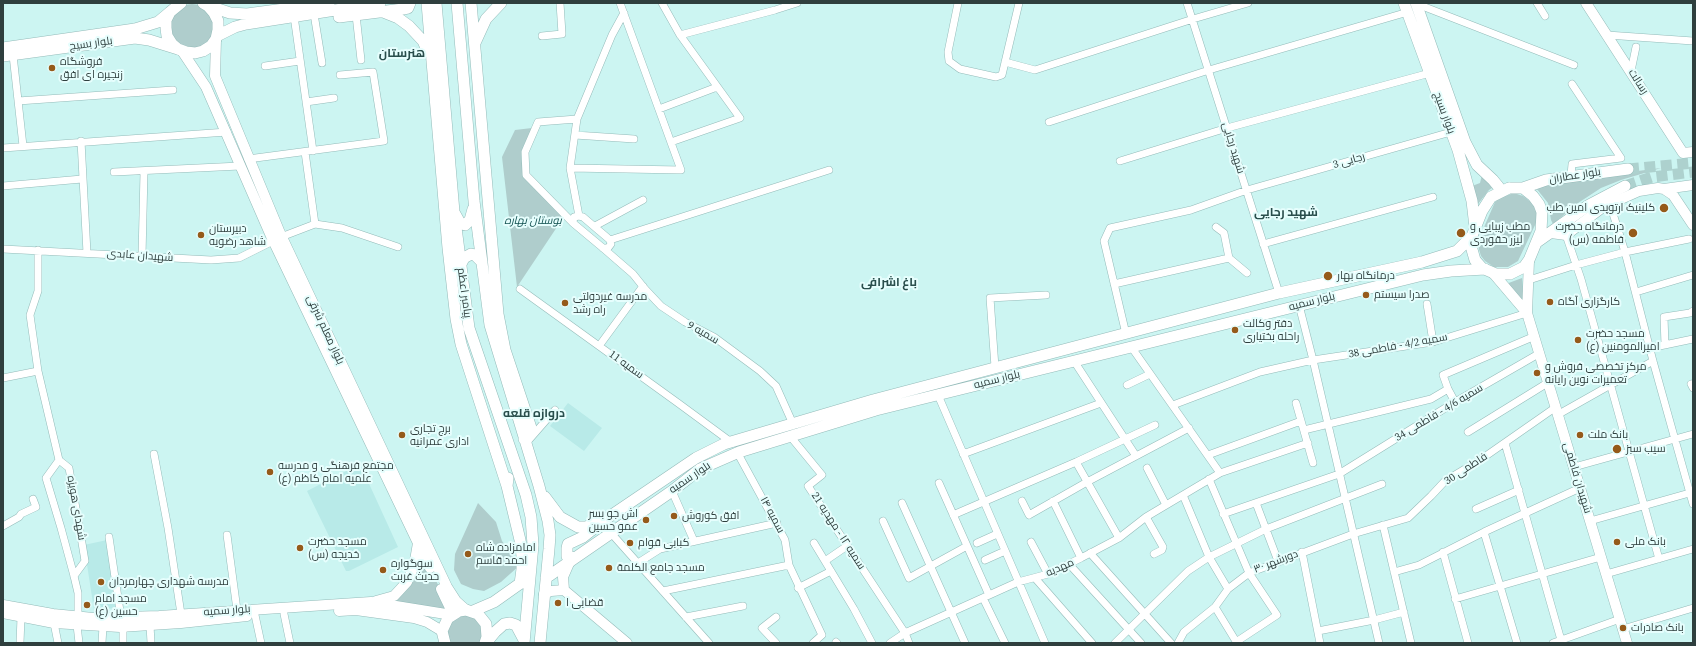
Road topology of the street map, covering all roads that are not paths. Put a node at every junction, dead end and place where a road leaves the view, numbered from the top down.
1 (329, 3) edge
2 (410, 3) edge
3 (427, 3) edge
4 (436, 3) edge
5 (458, 3) edge
6 (471, 3) edge
7 (501, 3) edge
8 (560, 3) edge
9 (620, 3) edge
10 (662, 3) edge
11 (797, 3) edge
12 (958, 3) edge
13 (1019, 3) edge
14 (1187, 3) edge
15 (1248, 3) edge
16 (1537, 3) edge
17 (1586, 3) edge
18 (206, 4) edge
19 (1417, 4) edge
20 (175, 6) edge
21 (381, 7) edge
22 (1406, 8) edge
23 (294, 9) edge
24 (624, 13) junction
25 (356, 15) junction
26 (1545, 16) dead end
27 (1193, 19) junction
28 (315, 20) junction
29 (680, 35) junction
30 (1607, 35) junction
31 (542, 36) dead end
32 (216, 37) junction
33 (1693, 41) edge
34 (474, 45) junction
35 (1636, 47) dead end
36 (3, 48) edge
37 (180, 50) junction
38 (8, 56) edge
39 (432, 59) junction
40 (361, 60) dead end
41 (300, 61) junction
42 (1005, 62) junction
43 (322, 63) dead end
44 (1574, 65) dead end
45 (265, 66) dead end
46 (1209, 70) junction
47 (1632, 71) junction
48 (1430, 73) junction
49 (340, 75) dead end
50 (1572, 84) dead end
51 (718, 87) junction
52 (173, 90) dead end
53 (334, 98) dead end
54 (18, 101) junction
55 (306, 102) junction
56 (659, 109) junction
57 (577, 118) junction
58 (1049, 122) dead end
59 (1227, 128) junction
60 (227, 132) junction
61 (1451, 132) junction
62 (575, 135) junction
63 (634, 139) dead end
64 (81, 141) junction
65 (671, 142) junction
66 (23, 146) junction
67 (3, 148) edge
68 (309, 151) junction
69 (1688, 152) edge
70 (248, 159) junction
71 (1120, 161) dead end
72 (1477, 165) junction
73 (240, 166) junction
74 (570, 168) junction
75 (1628, 168) tunnel mouth
76 (829, 170) dead end
77 (114, 172) dead end
78 (144, 172) junction
79 (1571, 175) junction
80 (1466, 177) junction
81 (82, 179) junction
82 (3, 186) edge
83 (1625, 186) tunnel mouth
84 (1693, 186) edge
85 (1523, 188) junction
86 (1664, 189) junction
87 (1247, 190) junction
88 (1502, 192) junction
89 (1433, 197) dead end
90 (643, 200) dead end
91 (474, 201) junction
92 (1610, 204) junction
93 (454, 212) junction
94 (579, 216) junction
95 (574, 222) junction
96 (315, 224) junction
97 (1693, 225) edge
98 (594, 226) junction
99 (1216, 227) dead end
100 (1474, 231) junction
101 (1551, 233) junction
102 (1566, 235) junction
103 (1689, 238) dead end
104 (277, 239) junction
105 (610, 240) junction
106 (1537, 242) junction
107 (1262, 244) junction
108 (398, 247) dead end
109 (603, 248) junction
110 (3, 249) edge
111 (38, 250) junction
112 (1625, 252) junction
113 (87, 253) junction
114 (142, 256) junction
115 (1446, 256) junction
116 (1229, 258) junction
117 (1529, 260) junction
118 (482, 262) junction
119 (1576, 265) junction
120 (460, 266) junction
121 (1463, 270) junction
122 (1489, 271) junction
123 (1247, 273) dead end
124 (1693, 274) edge
125 (1529, 280) junction
126 (1114, 284) junction
127 (643, 286) junction
128 (520, 289) dead end
129 (1636, 292) junction
130 (1279, 293) junction
131 (1046, 296) dead end
132 (1428, 304) dead end
133 (1299, 306) junction
134 (1693, 311) edge
135 (1527, 313) junction
136 (1126, 334) junction
137 (1535, 336) junction
138 (1693, 339) edge
139 (1433, 342) junction
140 (1665, 345) junction
141 (600, 346) junction
142 (1132, 348) junction
143 (1650, 348) junction
144 (1540, 353) junction
145 (1313, 360) junction
146 (1074, 361) junction
147 (1653, 361) junction
148 (995, 367) junction
149 (38, 371) junction
150 (1150, 374) junction
151 (3, 378) edge
152 (1549, 382) junction
153 (1127, 385) dead end
154 (1610, 386) junction
155 (1448, 389) junction
156 (938, 395) junction
157 (1455, 402) junction
158 (1101, 403) junction
159 (1296, 403) dead end
160 (1173, 406) junction
161 (555, 410) dead end
162 (1557, 411) junction
163 (1301, 421) junction
164 (1328, 423) junction
165 (792, 424) junction
166 (1155, 425) dead end
167 (1189, 428) junction
168 (1304, 430) junction
169 (1468, 432) dead end
170 (1693, 434) edge
171 (790, 436) junction
172 (1124, 439) junction
173 (1675, 439) junction
174 (525, 441) junction
175 (731, 442) junction
176 (1308, 443) junction
177 (1505, 443) junction
178 (737, 452) junction
179 (1629, 452) junction
180 (154, 454) dead end
181 (963, 454) junction
182 (1208, 455) junction
183 (1136, 456) junction
184 (59, 460) junction
185 (514, 461) junction
186 (1076, 462) junction
187 (1313, 463) dead end
188 (1574, 467) junction
189 (1147, 468) dead end
190 (1220, 473) junction
191 (1339, 474) junction
192 (1209, 480) junction
193 (1087, 482) junction
194 (939, 483) dead end
195 (1382, 484) dead end
196 (507, 486) junction
197 (539, 486) junction
198 (1580, 488) junction
199 (1519, 490) junction
200 (672, 491) junction
201 (1691, 492) edge
202 (1183, 495) junction
203 (33, 499) dead end
204 (1345, 499) junction
205 (1053, 500) junction
206 (1022, 501) dead end
207 (984, 502) junction
208 (902, 503) dead end
209 (1256, 503) junction
210 (1693, 504) edge
211 (1166, 505) junction
212 (1644, 506) junction
213 (1476, 509) dead end
214 (1526, 513) junction
215 (1223, 514) junction
216 (953, 515) junction
217 (1146, 517) junction
218 (603, 521) junction
219 (1590, 521) junction
220 (883, 522) dead end
221 (777, 523) junction
222 (1383, 525) junction
223 (3, 526) edge
224 (1266, 530) junction
225 (1484, 532) junction
226 (611, 533) junction
227 (997, 534) junction
228 (1353, 534) junction
229 (227, 535) dead end
230 (109, 537) dead end
231 (1119, 538) junction
232 (520, 540) junction
233 (694, 541) junction
234 (814, 542) dead end
235 (1031, 542) dead end
236 (418, 543) junction
237 (977, 543) dead end
238 (1236, 544) junction
239 (848, 546) junction
240 (967, 546) junction
241 (1693, 549) edge
242 (1004, 551) junction
243 (1302, 552) junction
244 (1443, 552) junction
245 (1090, 554) junction
246 (1154, 554) dead end
247 (1209, 557) junction
248 (1601, 557) junction
249 (1081, 558) junction
250 (1659, 559) junction
251 (573, 560) junction
252 (985, 560) dead end
253 (825, 561) junction
254 (1278, 561) junction
255 (638, 564) junction
256 (1069, 564) junction
257 (789, 565) junction
258 (930, 566) junction
259 (532, 569) junction
260 (831, 571) junction
261 (1394, 572) junction
262 (1249, 573) junction
263 (1048, 574) junction
264 (1543, 574) junction
265 (1606, 574) junction
266 (74, 576) junction
267 (546, 578) junction
268 (1035, 578) junction
269 (1018, 582) junction
270 (520, 584) junction
271 (1500, 586) junction
272 (798, 588) junction
273 (1228, 588) junction
274 (564, 590) junction
275 (663, 591) junction
276 (544, 594) junction
277 (986, 597) junction
278 (1455, 600) junction
279 (371, 602) junction
280 (3, 605) edge
281 (743, 606) dead end
282 (1215, 607) junction
283 (1693, 608) edge
284 (237, 610) junction
285 (469, 611) junction
286 (951, 612) junction
287 (1404, 612) junction
288 (3, 613) edge
289 (181, 614) junction
290 (284, 614) junction
291 (452, 614) junction
292 (1144, 614) junction
293 (255, 615) junction
294 (21, 617) junction
295 (686, 617) junction
296 (776, 617) dead end
297 (1374, 620) junction
298 (77, 621) junction
299 (122, 622) junction
300 (54, 623) junction
301 (1621, 624) junction
302 (150, 625) junction
303 (103, 626) junction
304 (1129, 630) junction
305 (442, 631) junction
306 (1318, 631) junction
307 (905, 633) junction
308 (1562, 640) junction
309 (524, 642) edge
310 (1237, 642) edge
311 (20, 643) edge
312 (58, 643) edge
313 (79, 643) edge
314 (102, 643) edge
315 (123, 643) edge
316 (151, 643) edge
317 (261, 643) edge
318 (290, 643) edge
319 (445, 643) edge
320 (485, 643) edge
321 (540, 643) edge
322 (627, 643) edge
323 (708, 643) edge
324 (776, 643) edge
325 (812, 643) edge
326 (872, 643) edge
327 (890, 643) edge
328 (910, 643) edge
329 (965, 643) edge
330 (1005, 643) edge
331 (1045, 643) edge
332 (1092, 643) edge
333 (1115, 643) edge
334 (1141, 643) edge
335 (1171, 643) edge
336 (1179, 643) edge
337 (1320, 643) edge
338 (1379, 643) edge
339 (1411, 643) edge
340 (1468, 643) edge
341 (1517, 643) edge
342 (1553, 643) edge
343 (1627, 643) edge

1 - 23 main road
2 - 21 main road
3 - 39 main road
4 - 93 main road, پیامبر اعظم
5 - 91 main road, پیامبر اعظم
6 - 34 main road
7 - 34 main road
8 - 31 street
9 - 24 street
10 - 29 street
11 - 29 street
12 - 42 street
13 - 42 street
14 - 27 street, شهید رجایی
15 - 27 street
16 - 26 street
17 - 30 main road, رسالت
18 - 23 main road
18 - 32 main road
19 - 44 street
19 - 72 main road, بلوار بسیج
20 - 36 main road, بلوار بسیج
20 - 37 main road
21 - 23 main road
21 - 25 main road
21 - 39 main road
22 - 46 street
22 - 48 main road, بلوار بسیج
23 - 28 main road
23 - 32 main road
23 - 41 street
24 - 56 street
24 - 57 street
25 - 28 main road
25 - 40 street
27 - 42 street
27 - 46 street, شهید رجایی
28 - 43 street
29 - 51 street
30 - 33 street
30 - 47 main road, رسالت
32 - 37 main road, بلوار بسیج
32 - 70 main road, بلوار معلم شرقی
34 - 174 main road
35 - 47 street
37 - 38 main road, بلوار بسیج
37 - 60 main road, بلوار معلم شرقی
38 - 54 street
39 - 196 main road
41 - 45 street
41 - 55 street
46 - 58 street
46 - 59 street, شهید رجایی
47 - 69 main road, رسالت
48 - 59 street
48 - 61 main road, بلوار بسیج
49 - 68 street
50 - 79 street
51 - 56 street
51 - 65 street
52 - 54 street
53 - 55 street
54 - 66 street
55 - 68 street
56 - 65 street
57 - 62 street
57 - 95 street, سمیه 9
59 - 71 street
59 - 87 street, شهید رجایی
60 - 64 street
60 - 73 main road, بلوار معلم شرقی
61 - 80 main road, بلوار بسیج
61 - 87 street, رجایی 3
62 - 63 street
62 - 74 street
64 - 66 street
64 - 81 street
65 - 74 street
66 - 67 street
68 - 70 street
68 - 96 street
70 - 104 main road, بلوار معلم شرقی
72 - 80 main road
72 - 88 main road, بلوار بسیج
73 - 78 street
73 - 104 main road, بلوار معلم شرقی
74 - 94 street
75 - 79 main road, بلوار عطاران
76 - 105 street
77 - 78 street
78 - 114 street
79 - 85 main road, بلوار عطاران
80 - 100 main road, بلوار بسیج
81 - 82 street
81 - 113 street
83 - 101 main road
84 - 86 main road
85 - 88 main road
85 - 106 main road
86 - 92 main road
86 - 97 main road
87 - 107 street, شهید رجایی
87 - 126 street, رجایی 3
88 - 100 main road
89 - 107 street
90 - 98 street
91 - 93 main road
91 - 118 main road, پیامبر اعظم
92 - 102 main road
92 - 112 street
93 - 120 main road, پیامبر اعظم
94 - 95 street
94 - 98 street
95 - 109 street, سمیه 9
96 - 104 street, شهیدان عابدی
96 - 108 street
98 - 105 street
99 - 116 street
100 - 115 main road, بلوار سمیه
100 - 122 main road
101 - 102 main road
101 - 106 main road
102 - 119 street
103 - 112 street
104 - 114 street, شهیدان عابدی
104 - 236 main road, بلوار معلم شرقی
104 - 285 main road, بلوار معلم شرقی
105 - 109 street
106 - 117 main road
107 - 130 street, شهید رجایی
109 - 127 street, سمیه 9
110 - 111 street, شهیدان عابدی
111 - 113 street, شهیدان عابدی
111 - 149 street, شهدای هویزه
112 - 119 street
112 - 129 street
113 - 114 street, شهیدان عابدی
115 - 121 main road
115 - 130 main road, بلوار سمیه
116 - 123 street
116 - 126 street
117 - 122 main road
117 - 125 main road
118 - 120 main road
118 - 174 main road, پیامبر اعظم
119 - 125 street
119 - 154 street
120 - 185 main road, پیامبر اعظم
121 - 122 main road, بلوار سمیه
121 - 133 main road, بلوار سمیه
122 - 135 main road
124 - 129 street
125 - 135 main road
126 - 136 street
127 - 141 street
127 - 165 street, سمیه 9
128 - 141 street, سمیه 11
129 - 143 street
130 - 136 main road, بلوار سمیه
131 - 148 street
132 - 139 street
133 - 142 main road, بلوار سمیه
133 - 145 street
134 - 140 street
135 - 137 main road, شهیدان فاطمی
135 - 139 street, سمیه 4/2 - فاطمی 38
136 - 148 main road, بلوار سمیه
137 - 144 main road, شهیدان فاطمی
137 - 155 street
138 - 140 street
139 - 145 street, سمیه 4/2 - فاطمی 38
140 - 143 street
141 - 175 street, سمیه 11
142 - 146 main road, بلوار سمیه
142 - 150 street
143 - 147 street
144 - 152 main road, شهیدان فاطمی
144 - 157 street, سمیه 4/6 - فاطمی 34
145 - 160 street, سمیه 4/2 - فاطمی 38
145 - 164 street
146 - 156 main road, بلوار سمیه
146 - 158 street
147 - 154 street, فاطمی 30
147 - 173 street
148 - 165 main road, بلوار سمیه
149 - 151 street
149 - 184 street, شهدای هویزه
150 - 153 street
150 - 160 street
152 - 162 main road, شهیدان فاطمی
152 - 169 street
154 - 162 street, فاطمی 30
154 - 179 street
155 - 157 street
155 - 164 street
156 - 171 main road, بلوار سمیه
156 - 181 street
157 - 191 street, سمیه 4/6 - فاطمی 34
158 - 172 street
158 - 181 street
159 - 163 street
160 - 167 street
161 - 174 street
162 - 177 street, فاطمی 30
162 - 188 main road, شهیدان فاطمی
163 - 168 street
163 - 182 street
164 - 168 street
164 - 191 street
165 - 175 main road, بلوار سمیه
166 - 172 street
167 - 182 street
167 - 183 street
168 - 176 street
170 - 173 street
171 - 178 main road, بلوار سمیه
171 - 239 street, سمیه ۱۲ - مهدیه 21
172 - 183 street
172 - 186 street
173 - 179 street
173 - 201 street
174 - 197 main road, پیامبر اعظم
175 - 218 main road, بلوار سمیه
176 - 187 street
176 - 190 street, مهدیه
177 - 199 street
177 - 222 street, فاطمی 30
178 - 200 main road, بلوار سمیه
178 - 221 street, سمیه ۱۴
179 - 188 street
179 - 212 street
180 - 289 street
181 - 207 street
182 - 190 street
183 - 193 street
184 - 266 street
184 - 266 street, شهدای هویزه
185 - 196 main road
185 - 259 main road, پیامبر اعظم
186 - 193 street
186 - 207 street
188 - 198 main road, شهیدان فاطمی
189 - 211 street
190 - 192 street, مهدیه
191 - 204 street
191 - 209 street, سمیه 4/6 - فاطمی 34
192 - 202 street, مهدیه
192 - 215 street
193 - 205 street
193 - 231 street
194 - 216 street
195 - 204 street
196 - 232 main road
197 - 218 main road
197 - 267 main road, پیامبر اعظم
198 - 214 street
198 - 219 main road, شهیدان فاطمی
199 - 213 street
199 - 214 street
200 - 226 main road, بلوار سمیه
200 - 233 street
201 - 210 street
201 - 212 street
202 - 211 street, مهدیه
202 - 247 street
203 - 223 street
204 - 224 street
204 - 228 street
205 - 206 street
205 - 249 street
207 - 216 street
207 - 227 street
208 - 258 street
209 - 215 street, سمیه 4/6 - فاطمی 34
209 - 224 street
211 - 217 street, مهدیه
212 - 219 street
212 - 250 street
214 - 225 street
214 - 264 street
215 - 238 street
216 - 240 street
217 - 231 street, مهدیه
217 - 246 street
218 - 251 main road
219 - 248 main road, شهیدان فاطمی
220 - 258 street
221 - 233 street
221 - 257 street, سمیه ۱۴
222 - 228 street, فاطمی 30
222 - 261 street
224 - 238 street
224 - 254 street
225 - 244 street
225 - 271 street
226 - 251 main road, بلوار سمیه
226 - 255 street
227 - 237 street
227 - 242 street
228 - 243 street, دورشهر ۳۰
228 - 297 street
229 - 284 street
230 - 299 street
231 - 245 street, مهدیه
232 - 259 main road
232 - 270 main road
233 - 255 street
234 - 253 street
235 - 263 street
236 - 279 main road
236 - 291 main road, بلوار معلم شرقی
238 - 247 street
238 - 262 street
239 - 253 street
239 - 307 street, سمیه ۱۲ - مهدیه 21
240 - 258 street
240 - 277 street
241 - 250 street
242 - 252 street
242 - 269 street
243 - 254 street, دورشهر ۳۰
243 - 306 street
244 - 261 street
244 - 278 street
245 - 249 street, مهدیه
245 - 292 street
247 - 273 street
247 - 292 street
248 - 264 street
248 - 265 main road, شهیدان فاطمی
249 - 256 street, مهدیه
250 - 265 street
251 - 267 main road, بلوار سمیه
251 - 274 main road
253 - 260 street
254 - 262 street, دورشهر ۳۰
255 - 275 street
256 - 263 street, مهدیه
256 - 304 street
257 - 272 street, سمیه ۱۴
257 - 275 street
258 - 286 street
259 - 270 main road
259 - 309 main road, پیامبر اعظم
260 - 272 street
260 - 326 street
261 - 287 street
262 - 273 street, دورشهر ۳۰
262 - 310 street
263 - 268 street, مهدیه
264 - 271 street
264 - 308 street
265 - 301 main road, شهیدان فاطمی
266 - 298 street
267 - 276 main road, پیامبر اعظم
268 - 269 street, مهدیه
268 - 332 street
269 - 277 street, مهدیه
269 - 331 street
270 - 285 main road
271 - 278 street
271 - 341 street
272 - 325 street, سمیه ۱۴
273 - 282 street, دورشهر ۳۰
274 - 276 main road
274 - 322 main road
275 - 295 street
276 - 321 main road, پیامبر اعظم
277 - 286 street, مهدیه
277 - 330 street
278 - 340 street
279 - 284 main road, بلوار سمیه
279 - 291 main road, بلوار سمیه
280 - 298 main road, بلوار سمیه
281 - 295 street
282 - 310 street
282 - 336 street, دورشهر ۳۰
283 - 301 street
284 - 289 main road, بلوار سمیه
285 - 291 main road
285 - 320 main road
286 - 307 street, مهدیه
286 - 329 street
287 - 297 street
287 - 339 street
288 - 294 main road, بلوار سمیه
289 - 299 main road, بلوار سمیه
290 - 293 main road, بلوار سمیه
290 - 305 main road, بلوار سمیه
290 - 318 street
291 - 305 main road
292 - 304 street
292 - 335 street
293 - 302 main road, بلوار سمیه
293 - 317 street
294 - 300 main road, بلوار سمیه
294 - 311 street
295 - 323 street
296 - 324 street
297 - 306 street
297 - 338 street
298 - 299 main road, بلوار سمیه
298 - 300 main road, بلوار سمیه
298 - 303 main road, بلوار سمیه
298 - 313 street
299 - 302 main road, بلوار سمیه
299 - 303 main road, بلوار سمیه
299 - 315 street
300 - 312 street
301 - 308 street
301 - 343 main road, شهیدان فاطمی
302 - 316 street
303 - 314 street
304 - 333 street
304 - 334 street
305 - 319 main road
306 - 337 street
307 - 327 street, مهدیه
307 - 328 street, سمیه ۱۲ - مهدیه 21
308 - 342 street
309 - 320 main road

